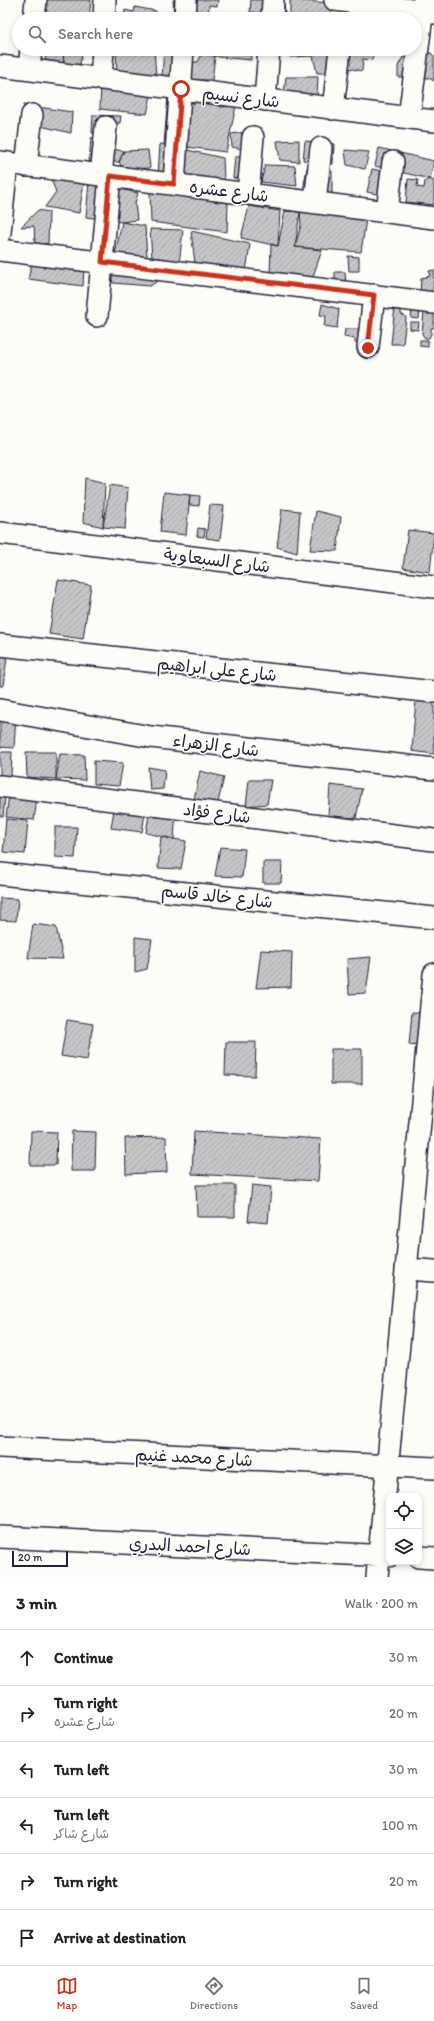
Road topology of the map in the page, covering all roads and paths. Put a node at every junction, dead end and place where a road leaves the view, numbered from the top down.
1 (36, 0) edge
2 (106, 0) edge
3 (186, 0) edge
4 (273, 0) edge
5 (341, 7) edge
6 (427, 8) edge
7 (35, 12) edge
8 (105, 12) edge
9 (185, 12) edge
10 (272, 12) edge
11 (422, 39) edge
12 (30, 56) edge
13 (103, 56) edge
14 (183, 56) edge
15 (268, 56) edge
16 (339, 56) edge
17 (419, 56) edge
18 (0, 66) edge
19 (29, 70) junction
20 (101, 79) junction
21 (181, 89) junction
22 (265, 100) junction
23 (333, 109) junction
24 (32, 115) dead end
25 (409, 118) junction
26 (434, 121) edge
27 (106, 127) dead end
28 (253, 137) dead end
29 (321, 148) dead end
30 (393, 162) dead end
31 (11, 164) edge
32 (106, 176) junction
33 (174, 184) junction
34 (248, 194) junction
35 (315, 202) junction
36 (387, 212) junction
37 (434, 218) edge
38 (0, 233) edge
39 (0, 250) edge
40 (102, 262) junction
41 (374, 295) junction
42 (434, 303) edge
43 (97, 316) dead end
44 (368, 348) dead end
45 (0, 533) edge
46 (434, 587) edge
47 (0, 645) edge
48 (434, 692) edge
49 (0, 710) edge
50 (434, 769) edge
51 (0, 786) edge
52 (434, 840) edge
53 (0, 874) edge
54 (434, 918) edge
55 (434, 974) edge
56 (406, 1269) junction
57 (434, 1271) edge
58 (0, 1447) edge
59 (388, 1467) junction
60 (434, 1468) edge
61 (0, 1537) edge
62 (384, 1555) edge
63 (422, 1557) edge
64 (434, 1558) edge
65 (377, 1577) edge

1 - 7 street
2 - 8 street
3 - 9 street
4 - 10 street
5 - 6 street
6 - 11 street
12 - 19 street
13 - 20 street
14 - 21 street
15 - 22 street
16 - 23 street
17 - 25 street
18 - 19 street, شارع نسيم
19 - 20 street, شارع نسيم
20 - 21 street, شارع نسيم
21 - 22 street, شارع نسيم
21 - 33 street
22 - 23 street, شارع نسيم
23 - 25 street, شارع نسيم
24 - 31 street
25 - 26 street, شارع نسيم
27 - 32 street
28 - 34 street
29 - 35 street
30 - 36 street
31 - 32 street, شارع عشره
31 - 38 street
32 - 33 street, شارع عشره
32 - 40 street
33 - 34 street, شارع عشره
34 - 35 street, شارع عشره
35 - 36 street, شارع عشره
36 - 37 street, شارع عشره
39 - 40 street
40 - 41 street
40 - 43 street
41 - 42 street
41 - 44 street
45 - 46 street, شارع السبعاوية
47 - 48 street, شارع على ابراهيم
49 - 50 street, شارع الزهراء
51 - 52 street, شارع فؤاد
53 - 54 street, شارع خالد قاسم
55 - 56 street
56 - 57 street
56 - 59 street
58 - 59 street, شارع محمد غنيم
59 - 60 street, شارع محمد غنيم
59 - 62 street
61 - 62 street, شارع احمد البدري
62 - 65 street
63 - 64 street

